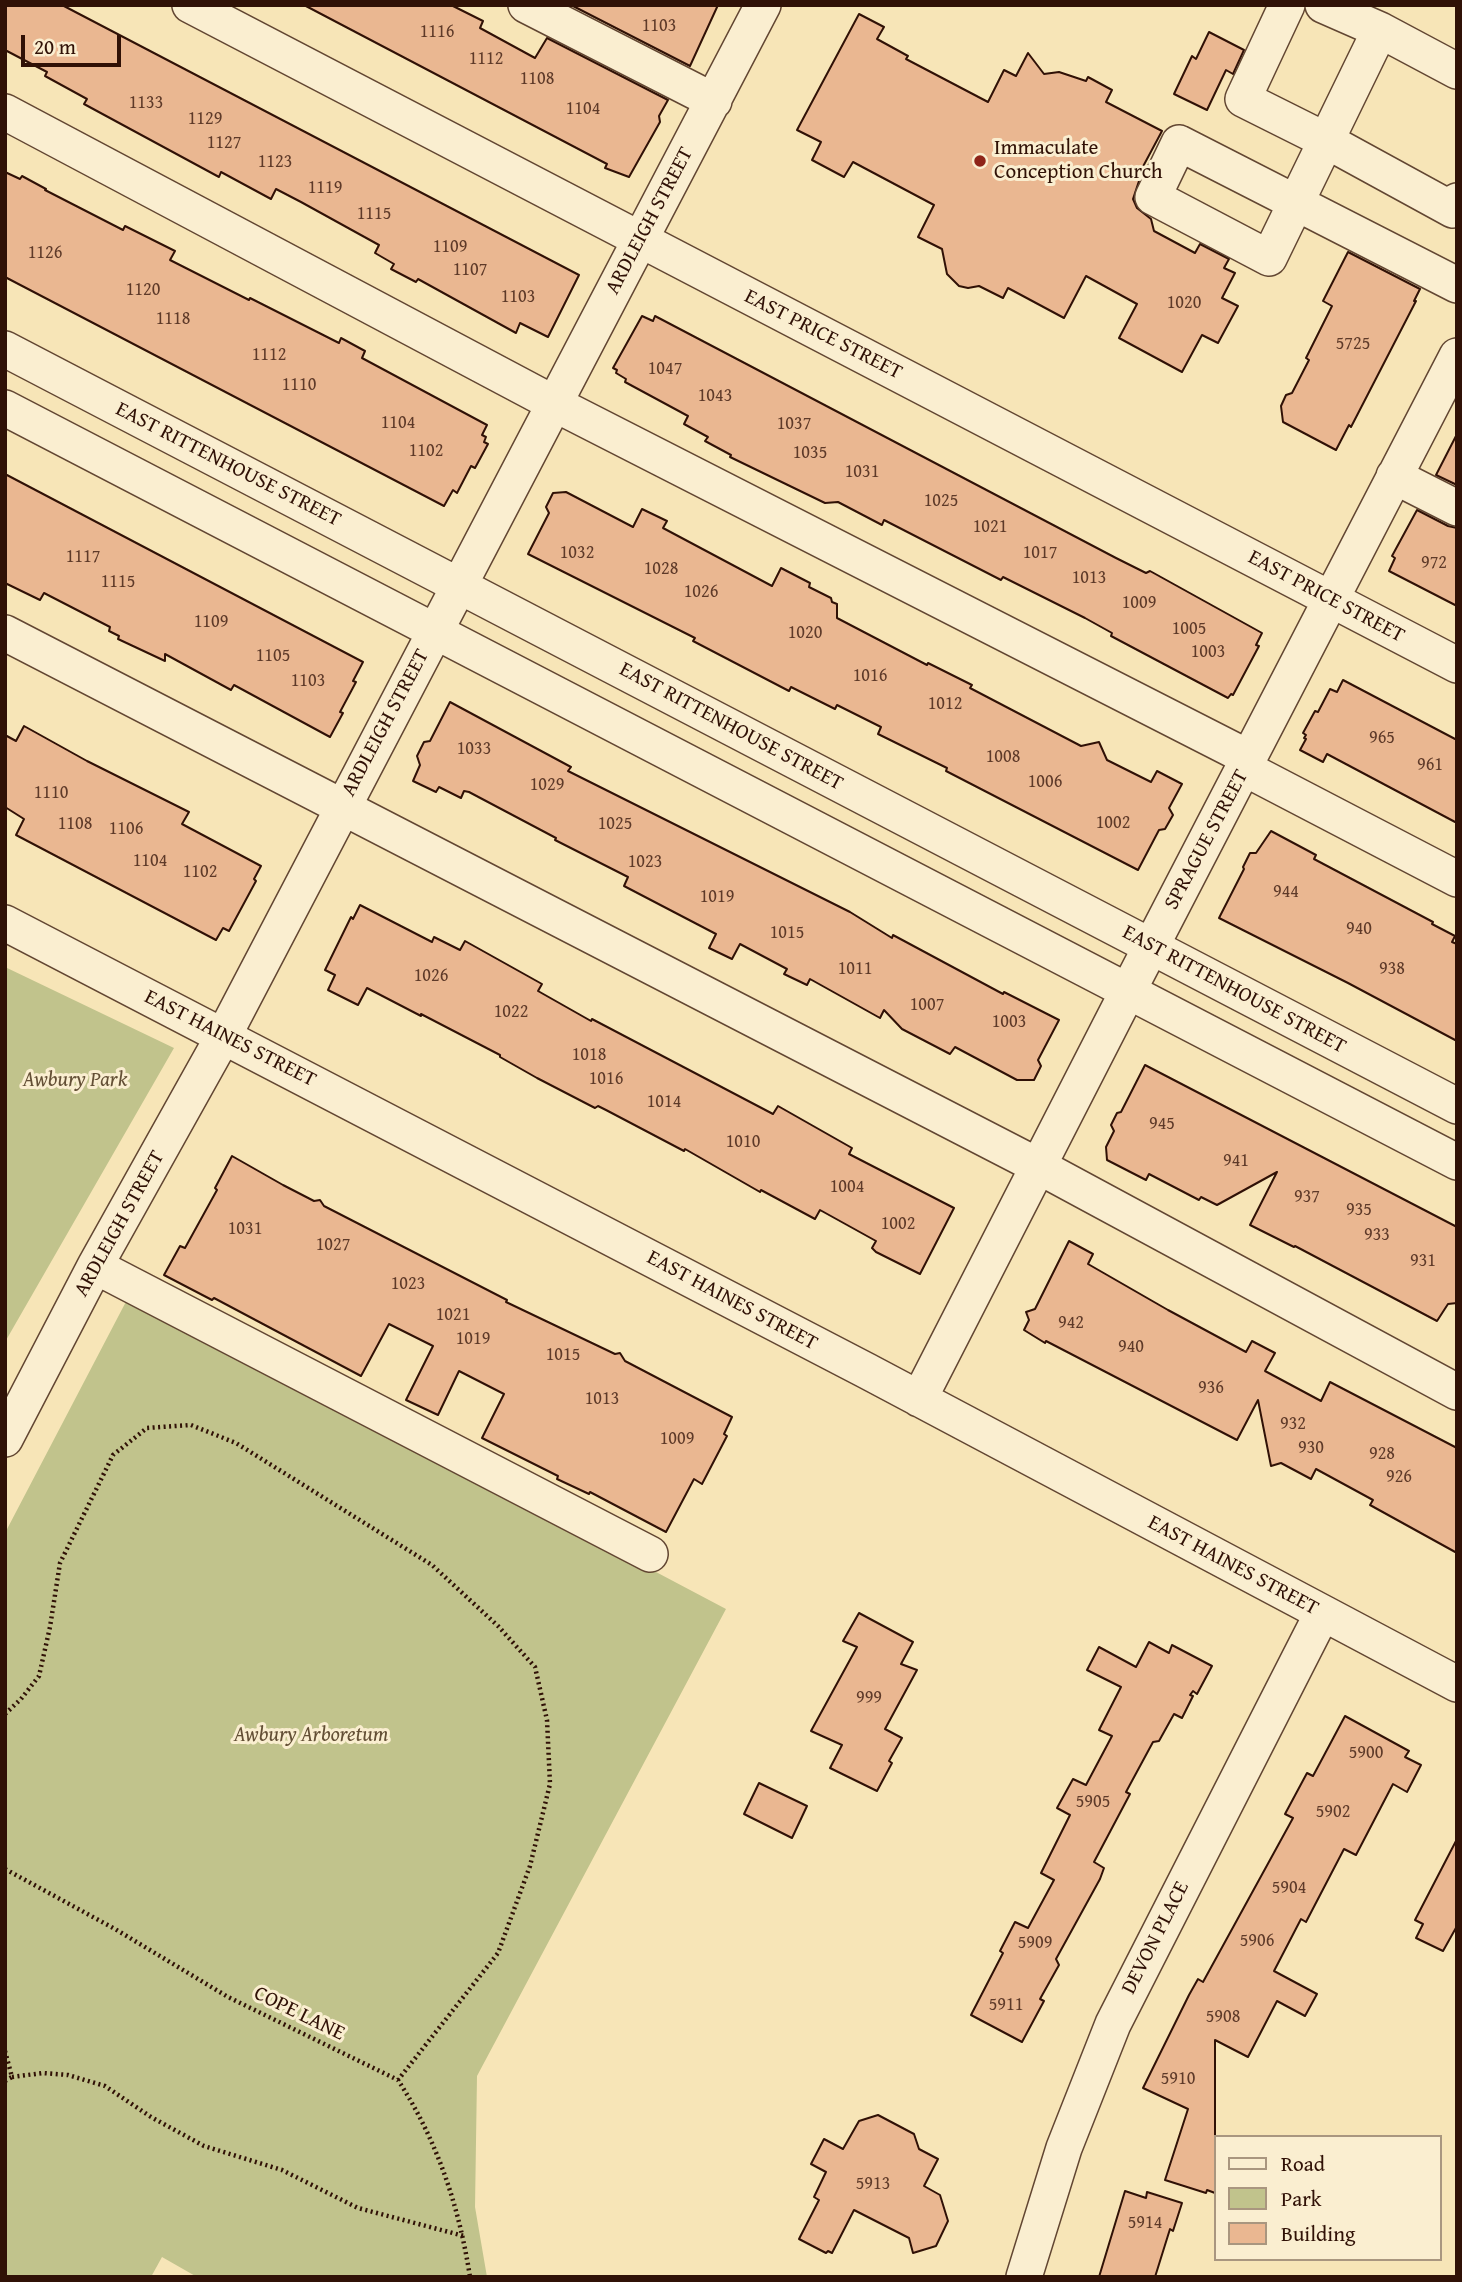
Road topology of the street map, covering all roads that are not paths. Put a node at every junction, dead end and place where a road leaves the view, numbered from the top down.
1 (190, 5) edge
2 (526, 5) edge
3 (763, 5) edge
4 (1287, 5) edge
5 (1324, 5) edge
6 (1380, 30) junction
7 (1457, 71) edge
8 (714, 101) junction
9 (5, 112) edge
10 (1325, 140) junction
11 (1457, 201) edge
12 (639, 239) junction
13 (1457, 285) edge
14 (5, 349) edge
15 (1454, 367) edge
16 (555, 404) junction
17 (5, 408) edge
18 (1394, 476) junction
19 (1457, 508) edge
20 (458, 584) junction
21 (1331, 599) junction
22 (435, 630) junction
23 (5, 633) edge
24 (1457, 665) edge
25 (1247, 763) junction
26 (343, 805) junction
27 (1457, 879) edge
28 (5, 923) edge
29 (1151, 947) junction
30 (1128, 991) junction
31 (224, 1035) junction
32 (1457, 1106) edge
33 (1457, 1162) edge
34 (1040, 1167) junction
35 (95, 1266) junction
36 (1457, 1392) edge
37 (919, 1399) junction
38 (5, 1439) edge
39 (649, 1554) dead end
40 (1322, 1614) junction
41 (1457, 1684) edge
42 (1024, 2277) edge

1 - 12 street, EAST PRICE STREET
2 - 8 street
3 - 8 street, ARDLEIGH STREET
4 - 10 street
5 - 6 street
6 - 7 street
6 - 10 street
8 - 12 street, ARDLEIGH STREET
9 - 16 street
10 - 11 street
10 - 13 street
12 - 16 street, ARDLEIGH STREET
12 - 21 street, EAST PRICE STREET
14 - 20 street, EAST RITTENHOUSE STREET
15 - 18 street, SPRAGUE STREET
16 - 20 street, ARDLEIGH STREET
16 - 25 street
17 - 22 street
18 - 19 street
18 - 21 street, SPRAGUE STREET
20 - 22 street, ARDLEIGH STREET
20 - 29 street, EAST RITTENHOUSE STREET
21 - 24 street, EAST PRICE STREET
21 - 25 street, SPRAGUE STREET
22 - 26 street, ARDLEIGH STREET
22 - 30 street
23 - 26 street
25 - 27 street
25 - 29 street, SPRAGUE STREET
26 - 31 street, ARDLEIGH STREET
26 - 34 street
28 - 31 street, EAST HAINES STREET
29 - 30 street, SPRAGUE STREET
29 - 32 street, EAST RITTENHOUSE STREET
30 - 33 street
30 - 34 street, SPRAGUE STREET
31 - 35 street, ARDLEIGH STREET
31 - 37 street, EAST HAINES STREET
34 - 36 street
34 - 37 street, SPRAGUE STREET
35 - 38 street, ARDLEIGH STREET
35 - 39 street
37 - 40 street, EAST HAINES STREET
40 - 41 street, EAST HAINES STREET
40 - 42 street, DEVON PLACE

